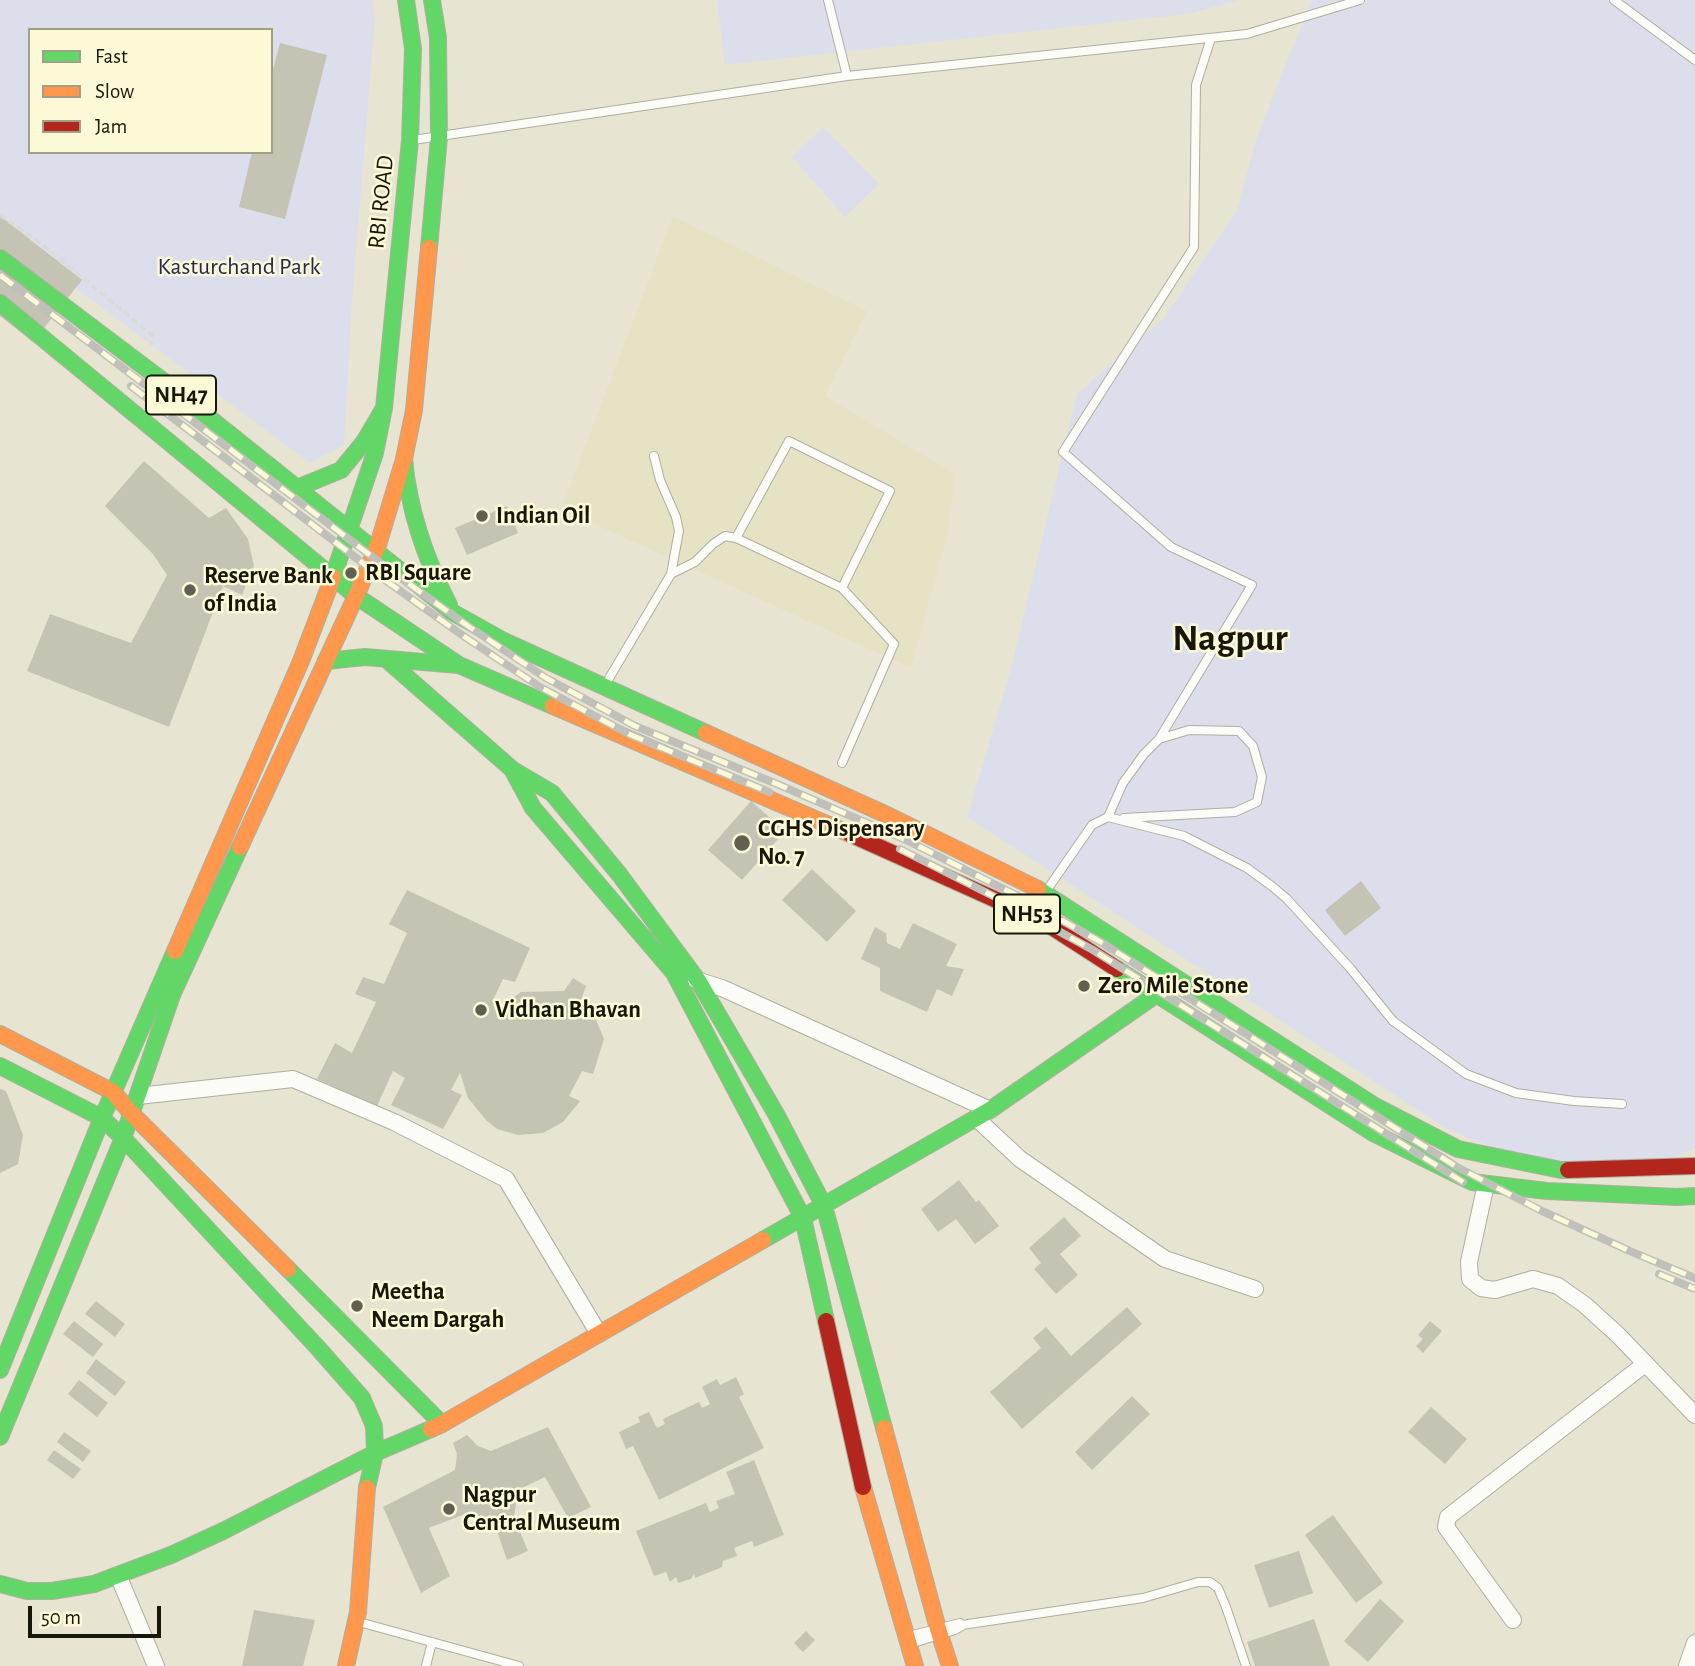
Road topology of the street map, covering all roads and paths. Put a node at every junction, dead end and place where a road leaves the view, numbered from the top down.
1 (406, 0) edge
2 (432, 0) edge
3 (448, 0) edge
4 (828, 0) edge
5 (1360, 0) edge
6 (1614, 0) edge
7 (438, 38) junction
8 (1210, 38) junction
9 (1695, 60) edge
10 (847, 76) junction
11 (439, 137) junction
12 (410, 140) junction
13 (0, 215) edge
14 (3, 264) edge
15 (1, 307) edge
16 (150, 371) junction
17 (384, 408) junction
18 (654, 456) dead end
19 (404, 460) junction
20 (298, 488) junction
21 (349, 529) junction
22 (736, 538) junction
23 (376, 552) junction
24 (671, 574) junction
25 (333, 577) junction
26 (842, 588) junction
27 (356, 596) junction
28 (452, 612) junction
29 (386, 659) junction
30 (326, 661) junction
31 (459, 665) junction
32 (604, 686) junction
33 (1159, 739) junction
34 (842, 763) dead end
35 (513, 770) junction
36 (1112, 818) junction
37 (1037, 903) junction
38 (674, 973) junction
39 (699, 982) junction
40 (1157, 995) junction
41 (0, 1034) edge
42 (0, 1066) edge
43 (113, 1092) junction
44 (138, 1096) junction
45 (1622, 1104) dead end
46 (132, 1114) junction
47 (983, 1114) junction
48 (102, 1118) junction
49 (123, 1138) junction
50 (1695, 1166) edge
51 (1486, 1184) junction
52 (1695, 1196) edge
53 (824, 1206) junction
54 (803, 1218) junction
55 (1255, 1289) dead end
56 (600, 1334) junction
57 (1645, 1364) junction
58 (0, 1370) edge
59 (1695, 1415) edge
60 (442, 1424) junction
61 (0, 1437) edge
62 (375, 1453) junction
63 (890, 1518) junction
64 (118, 1575) junction
65 (0, 1584) edge
66 (1513, 1620) dead end
67 (356, 1621) junction
68 (939, 1632) junction
69 (907, 1640) junction
70 (432, 1642) junction
71 (1695, 1643) edge
72 (493, 1663) edge
73 (156, 1666) edge
74 (346, 1666) edge
75 (426, 1666) edge
76 (519, 1666) edge
77 (915, 1666) edge
78 (950, 1666) edge
79 (1246, 1666) edge
80 (1687, 1666) edge

1 - 12 main road, RBI ROAD
2 - 7 main road
3 - 7 main road
4 - 10 lane
5 - 8 lane
6 - 9 lane
7 - 11 main road
8 - 10 lane
8 - 33 lane
10 - 11 lane
11 - 12 lane
11 - 19 main road
12 - 17 main road, RBI ROAD
13 - 16 path
14 - 16 main road, NH47
15 - 25 main road, NH47
16 - 20 main road, NH47
17 - 20 main road
17 - 21 main road, RBI ROAD
18 - 24 lane
19 - 23 main road
19 - 28 main road
20 - 21 main road, NH47
21 - 23 main road, NH47
21 - 25 main road, RBI ROAD
22 - 24 lane
22 - 26 lane
22 - 26 lane
23 - 27 main road
23 - 28 main road, NH53
24 - 32 lane
25 - 27 main road, NH47
25 - 43 main road, RBI ROAD
26 - 34 lane
27 - 30 main road
27 - 31 main road, NH53
28 - 32 main road, NH53
29 - 30 main road
29 - 31 main road
29 - 35 main road
30 - 44 main road
31 - 37 main road, NH53
32 - 37 main road, NH53
33 - 36 lane
33 - 36 lane
35 - 38 main road
35 - 39 main road
36 - 37 lane
36 - 45 lane
37 - 40 main road, NH53
37 - 50 main road, NH53
38 - 39 street
38 - 54 main road
39 - 47 street
39 - 53 main road
40 - 47 main road
40 - 51 main road, NH53
41 - 43 main road
42 - 48 main road
43 - 46 main road
43 - 48 main road, RBI ROAD
44 - 46 main road
44 - 56 street
46 - 49 main road
46 - 60 main road
47 - 53 main road
47 - 55 street
48 - 49 main road
48 - 58 main road, RBI ROAD
49 - 61 main road
49 - 62 main road
51 - 52 main road, NH53
51 - 57 street
53 - 54 main road
53 - 63 main road
54 - 56 main road
54 - 63 main road
56 - 60 main road
57 - 59 street
57 - 66 street
60 - 62 main road
62 - 64 main road
62 - 67 main road
63 - 68 main road
63 - 69 main road
64 - 65 main road
64 - 73 street
67 - 70 lane
67 - 74 main road
68 - 69 lane
68 - 78 main road
68 - 79 lane
69 - 77 main road
70 - 72 lane
70 - 75 lane
71 - 80 street
72 - 76 lane

